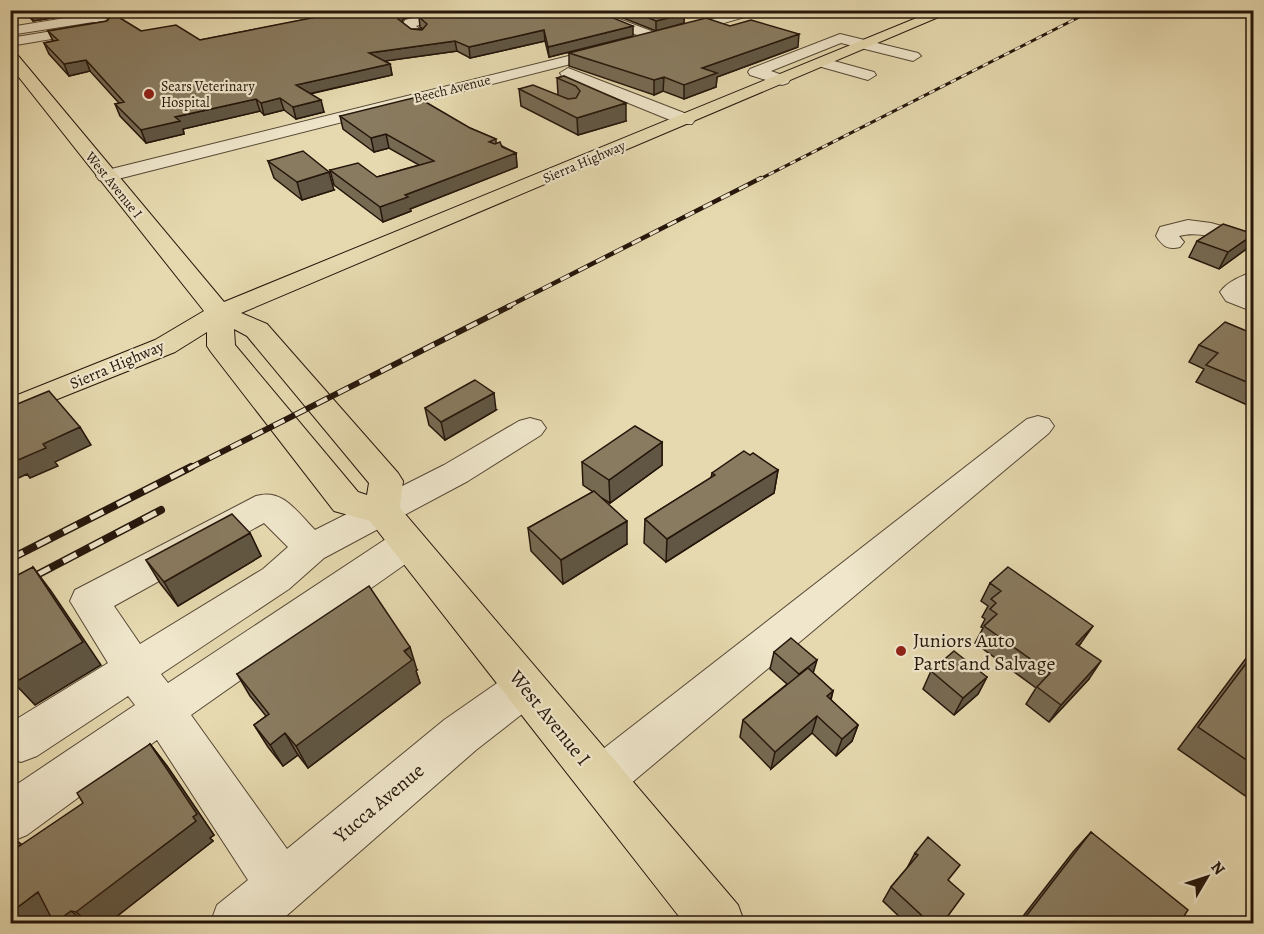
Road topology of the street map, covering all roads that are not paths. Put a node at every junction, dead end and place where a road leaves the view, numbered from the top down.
1 (581, 10) edge
2 (763, 10) edge
3 (949, 10) edge
4 (460, 11) edge
5 (10, 31) edge
6 (419, 35) edge
7 (657, 38) junction
8 (10, 42) edge
9 (867, 44) junction
10 (816, 48) junction
11 (843, 54) junction
12 (10, 55) edge
13 (913, 56) dead end
14 (823, 63) junction
15 (568, 73) edge
16 (868, 75) dead end
17 (496, 78) junction
18 (782, 80) junction
19 (517, 87) edge
20 (686, 120) junction
21 (238, 124) dead end
22 (257, 138) junction
23 (106, 176) junction
24 (1172, 242) dead end
25 (1254, 243) edge
26 (219, 313) junction
27 (10, 386) edge
28 (10, 409) edge
29 (1038, 426) dead end
30 (530, 428) dead end
31 (382, 511) junction
32 (408, 543) junction
33 (310, 548) junction
34 (134, 671) junction
35 (525, 687) junction
36 (162, 711) junction
37 (21, 741) dead end
38 (601, 779) junction
39 (10, 818) edge
40 (281, 885) junction
41 (236, 924) edge
42 (719, 924) edge

1 - 7 street
2 - 7 street, Beech Avenue
3 - 9 main road, Sierra Highway
4 - 6 street
5 - 8 street
7 - 17 street, Beech Avenue
9 - 10 street
9 - 11 main road, Sierra Highway
9 - 13 street
10 - 11 street
10 - 18 street
11 - 14 main road, Sierra Highway
12 - 23 main road, West Avenue I
14 - 16 street
14 - 18 main road, Sierra Highway
15 - 20 street
17 - 19 street
17 - 22 street, Beech Avenue
18 - 20 main road, Sierra Highway
20 - 26 main road, Sierra Highway
21 - 22 street
22 - 23 street, Beech Avenue
23 - 26 main road, West Avenue I
24 - 25 street
26 - 27 main road, Sierra Highway
26 - 28 main road, Sierra Highway
26 - 31 main road
26 - 31 main road, West Avenue I
29 - 38 street
30 - 31 street
31 - 32 main road, West Avenue I
31 - 33 street
32 - 35 main road, West Avenue I
32 - 36 street
33 - 34 street
33 - 34 street
34 - 36 street
34 - 37 street
35 - 38 main road, West Avenue I
35 - 40 street, Yucca Avenue
36 - 39 street
36 - 40 street
38 - 42 main road, West Avenue I
40 - 41 street, Yucca Avenue

